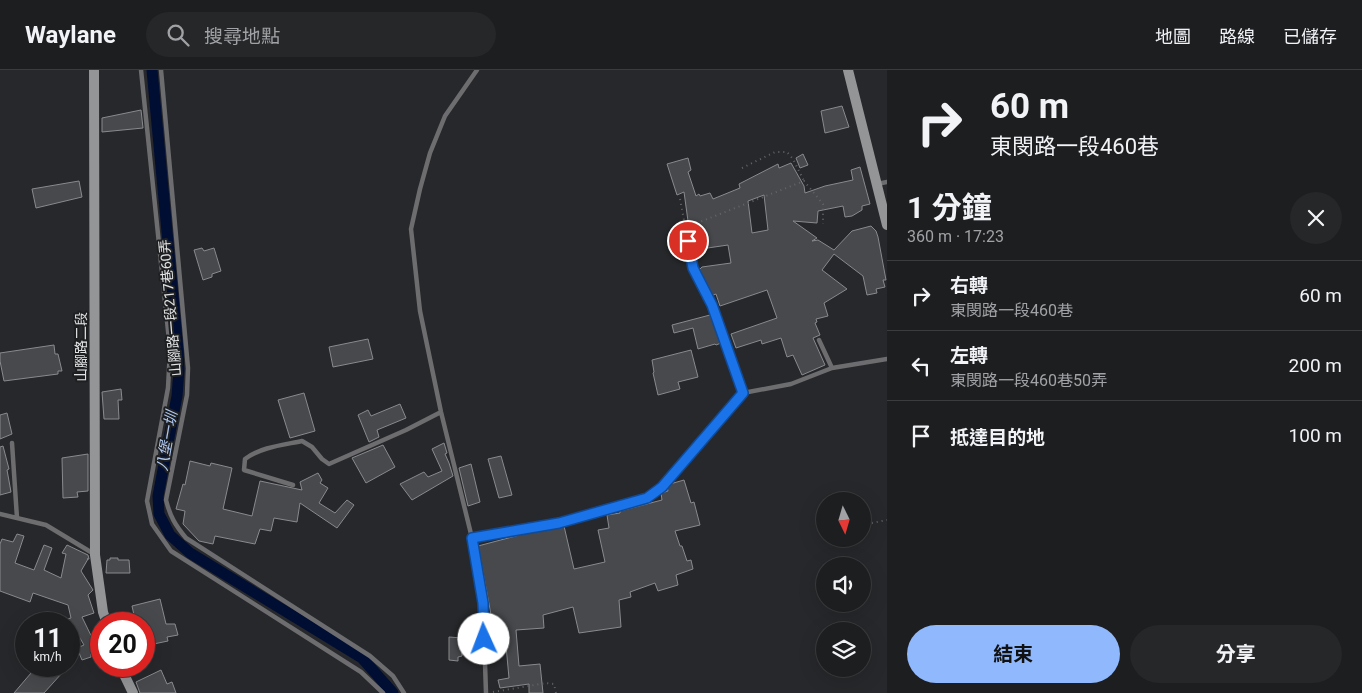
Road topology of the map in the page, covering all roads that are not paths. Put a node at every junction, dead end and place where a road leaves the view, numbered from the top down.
1 (94, 70) edge
2 (141, 70) edge
3 (161, 70) edge
4 (477, 70) edge
5 (848, 70) edge
6 (882, 183) edge
7 (887, 225) edge
8 (686, 228) road end
9 (819, 340) dead end
10 (887, 359) edge
11 (832, 368) junction
12 (743, 393) junction
13 (441, 412) junction
14 (12, 443) dead end
15 (294, 484) dead end
16 (0, 514) edge
17 (18, 518) junction
18 (472, 538) junction
19 (95, 555) junction
20 (103, 612) edge
21 (125, 677) edge
22 (133, 693) edge
23 (383, 693) edge
24 (404, 693) edge
25 (486, 693) edge

1 - 19 main road, 山腳路二段
2 - 23 lane
3 - 24 lane, 山腳路一段217巷60弄
4 - 13 lane
5 - 6 main road
6 - 7 main road
8 - 12 lane
9 - 11 lane
10 - 11 lane
11 - 12 lane
12 - 18 lane
13 - 15 lane
13 - 18 lane
14 - 17 lane
16 - 17 lane
17 - 19 lane
18 - 25 lane
19 - 20 main road, 山腳路二段
21 - 22 main road

